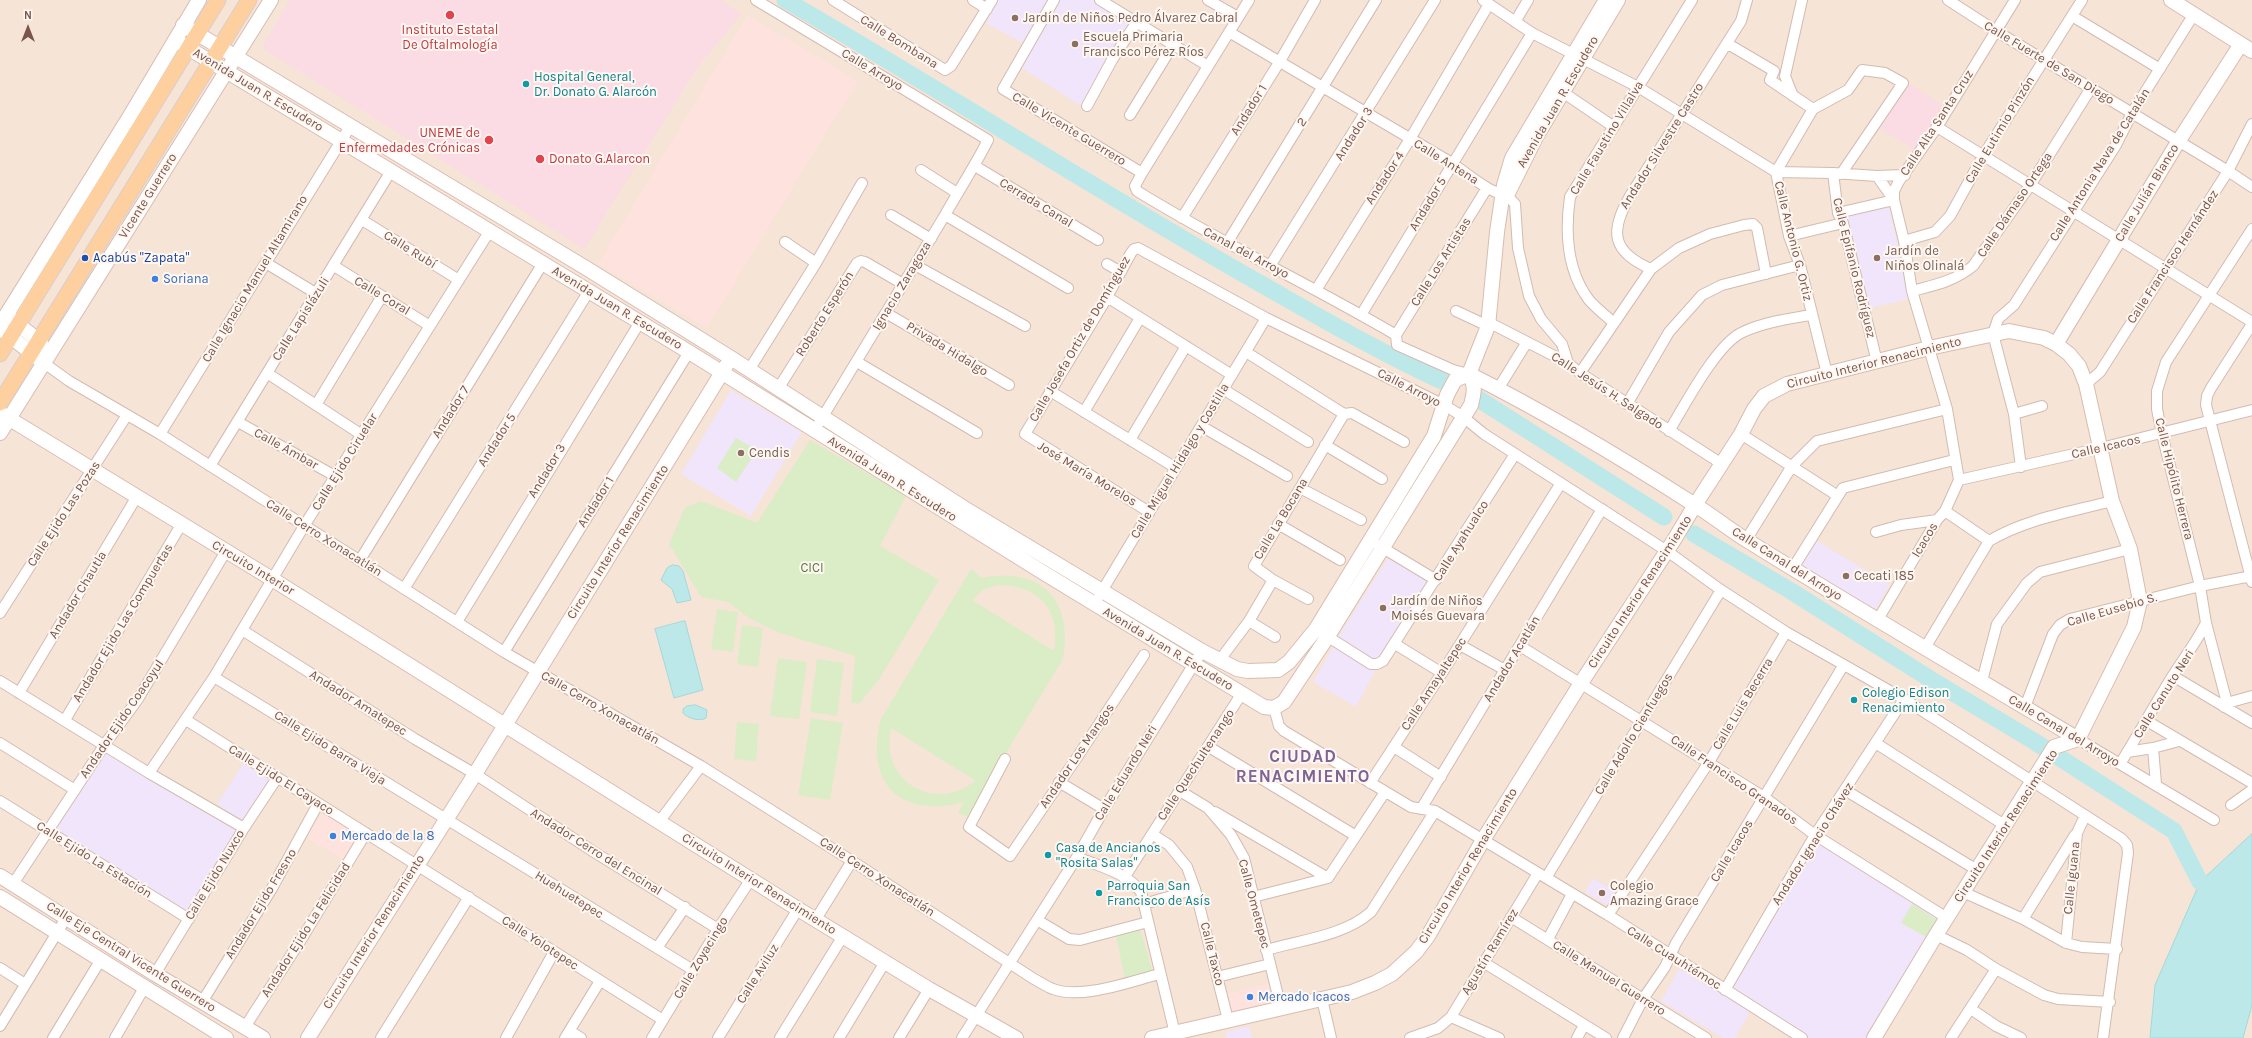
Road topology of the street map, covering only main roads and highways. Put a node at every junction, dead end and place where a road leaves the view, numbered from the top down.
1 (218, 0) edge
2 (249, 0) edge
3 (271, 0) edge
4 (1606, 0) edge
5 (1618, 0) edge
6 (196, 1) edge
7 (2175, 1) edge
8 (183, 25) junction
9 (198, 33) junction
10 (175, 40) junction
11 (221, 46) junction
12 (189, 48) junction
13 (2246, 48) edge
14 (237, 56) junction
15 (1579, 58) junction
16 (212, 62) junction
17 (227, 71) junction
18 (1504, 199) junction
19 (2, 317) edge
20 (672, 322) junction
21 (10, 330) edge
22 (663, 337) junction
23 (2056, 344) junction
24 (35, 347) junction
25 (0, 354) edge
26 (731, 358) junction
27 (49, 363) junction
28 (722, 374) junction
29 (1469, 374) junction
30 (0, 403) edge
31 (4, 416) edge
32 (0, 433) edge
33 (1694, 505) junction
34 (960, 513) junction
35 (1376, 544) junction
36 (1053, 561) junction
37 (1044, 573) junction
38 (1300, 649) junction
39 (1314, 658) junction
40 (1278, 670) junction
41 (1296, 686) junction
42 (505, 725) junction
43 (2078, 739) junction
44 (0, 876) edge
45 (0, 897) edge
46 (1175, 1035) edge
47 (226, 1038) edge
48 (263, 1038) edge
49 (308, 1038) edge
50 (1016, 1038) edge
51 (1152, 1038) edge
52 (1874, 1038) edge

1 - 9 main road
2 - 11 main road
3 - 14 main road, Vicente Guerrero
4 - 15 main road, Avenida Juan R. Escudero
5 - 15 main road, Avenida Juan R. Escudero
6 - 8 main road
7 - 13 main road
8 - 9 main road, Avenida Juan R. Escudero
8 - 10 main road
9 - 11 main road, Avenida Juan R. Escudero
9 - 12 main road
10 - 12 main road, Avenida Juan R. Escudero
10 - 19 main road
11 - 14 main road, Avenida Juan R. Escudero
11 - 16 main road
12 - 16 main road, Avenida Juan R. Escudero
12 - 21 main road
13 - 23 main road, Calle Julián Blanco
14 - 17 main road, Vicente Guerrero
14 - 20 main road, Avenida Juan R. Escudero
15 - 18 main road, Avenida Juan R. Escudero
15 - 18 main road, Avenida Juan R. Escudero
16 - 17 main road, Avenida Juan R. Escudero
16 - 24 main road
17 - 22 main road, Avenida Juan R. Escudero
17 - 27 main road, Vicente Guerrero
18 - 29 main road, Avenida Juan R. Escudero
19 - 21 main road, Calle Cerro Xonacatlán
20 - 22 main road
20 - 26 main road, Avenida Juan R. Escudero
21 - 24 main road, Calle Cerro Xonacatlán
21 - 25 main road
22 - 28 main road, Avenida Juan R. Escudero
23 - 33 main road, Circuito Interior Renacimiento
23 - 43 main road, Circuito Interior Renacimiento
24 - 27 main road, Calle Cerro Xonacatlán
24 - 30 main road
26 - 28 main road, Circuito Interior Renacimiento
26 - 34 main road, Avenida Juan R. Escudero
27 - 31 main road, Vicente Guerrero
28 - 34 main road, Avenida Juan R. Escudero
28 - 42 main road, Circuito Interior Renacimiento
29 - 33 main road, Calle Canal del Arroyo
29 - 35 main road
29 - 35 main road
31 - 32 main road, Vicente Guerrero
31 - 42 main road, Circuito Interior
33 - 43 main road, Calle Canal del Arroyo
33 - 46 main road, Circuito Interior Renacimiento
34 - 36 main road, Avenida Juan R. Escudero
34 - 37 main road, Avenida Juan R. Escudero
35 - 38 main road
35 - 39 main road
36 - 37 main road
36 - 40 main road, Avenida Juan R. Escudero
37 - 41 main road, Avenida Juan R. Escudero
38 - 39 main road
38 - 40 main road
39 - 41 main road
40 - 41 main road
42 - 49 main road, Circuito Interior Renacimiento
42 - 50 main road, Circuito Interior Renacimiento
43 - 52 main road, Circuito Interior Renacimiento
44 - 48 main road, Calle Eje Central Vicente Guerrero
45 - 47 main road, Calle Eje Central Vicente Guerrero
46 - 51 main road, Circuito Interior Renacimiento

